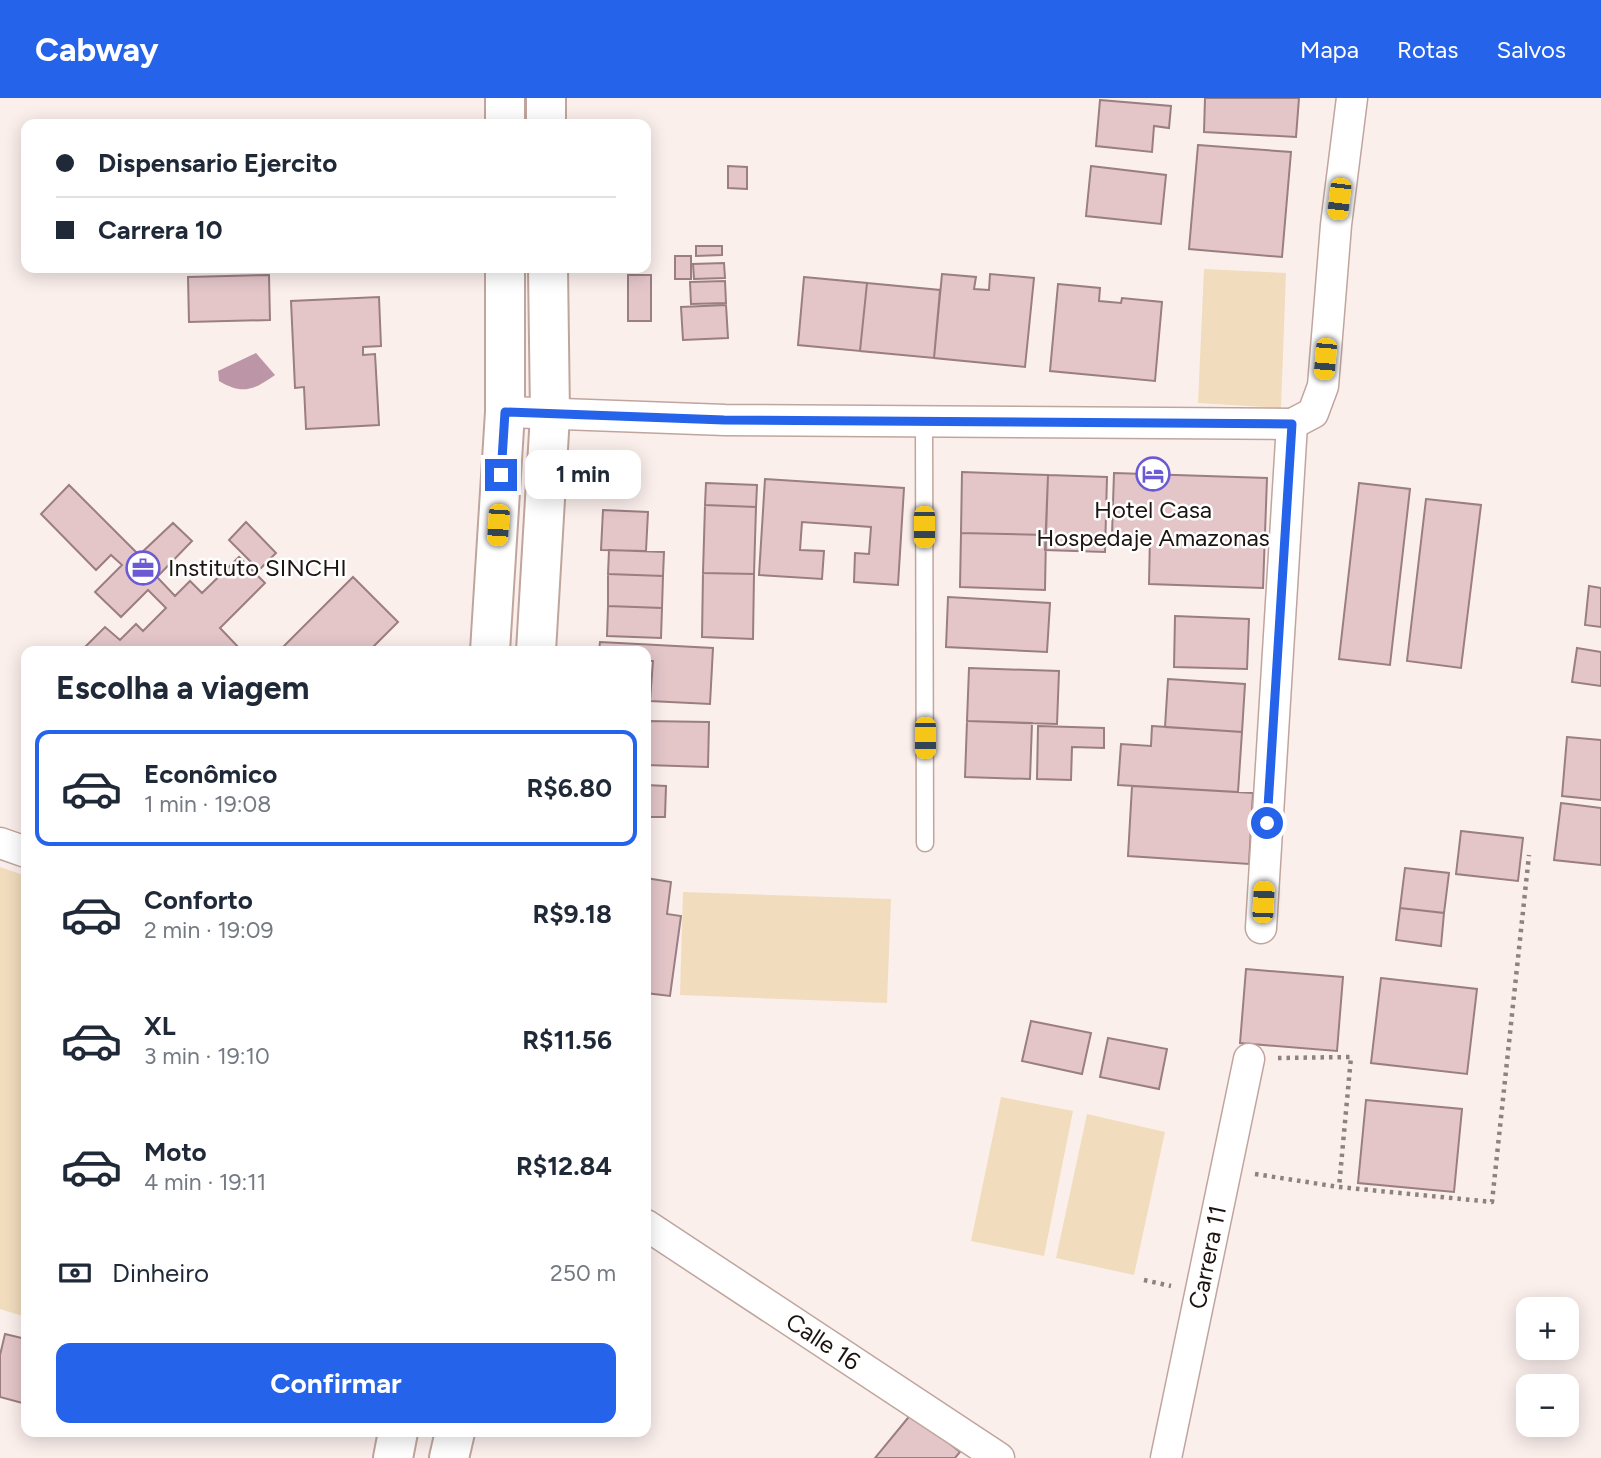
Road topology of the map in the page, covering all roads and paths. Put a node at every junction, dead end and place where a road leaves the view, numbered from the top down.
1 (505, 98) edge
2 (546, 98) edge
3 (1352, 98) edge
4 (505, 119) edge
5 (546, 119) edge
6 (505, 273) edge
7 (548, 273) edge
8 (505, 412) junction
9 (550, 415) junction
10 (924, 422) junction
11 (1292, 424) junction
12 (490, 646) edge
13 (536, 646) edge
14 (0, 843) edge
15 (925, 843) dead end
16 (21, 850) edge
17 (1529, 855) dead end
18 (1261, 928) dead end
19 (1250, 1059) joint
20 (1227, 1169) junction
21 (1339, 1187) junction
22 (651, 1228) edge
23 (397, 1437) edge
24 (454, 1437) edge
25 (393, 1458) edge
26 (449, 1458) edge
27 (999, 1458) edge
28 (1166, 1458) edge

1 - 4 main road
2 - 5 main road
3 - 11 street
6 - 8 main road
7 - 9 main road
8 - 9 street
8 - 12 main road
9 - 10 street
9 - 13 main road
10 - 11 street
10 - 15 lane
11 - 18 street
14 - 16 street
17 - 21 path
19 - 20 street, Carrera 11
19 - 21 path
20 - 21 path
20 - 28 street, Carrera 11
22 - 27 street, Calle 16
23 - 25 main road
24 - 26 main road

